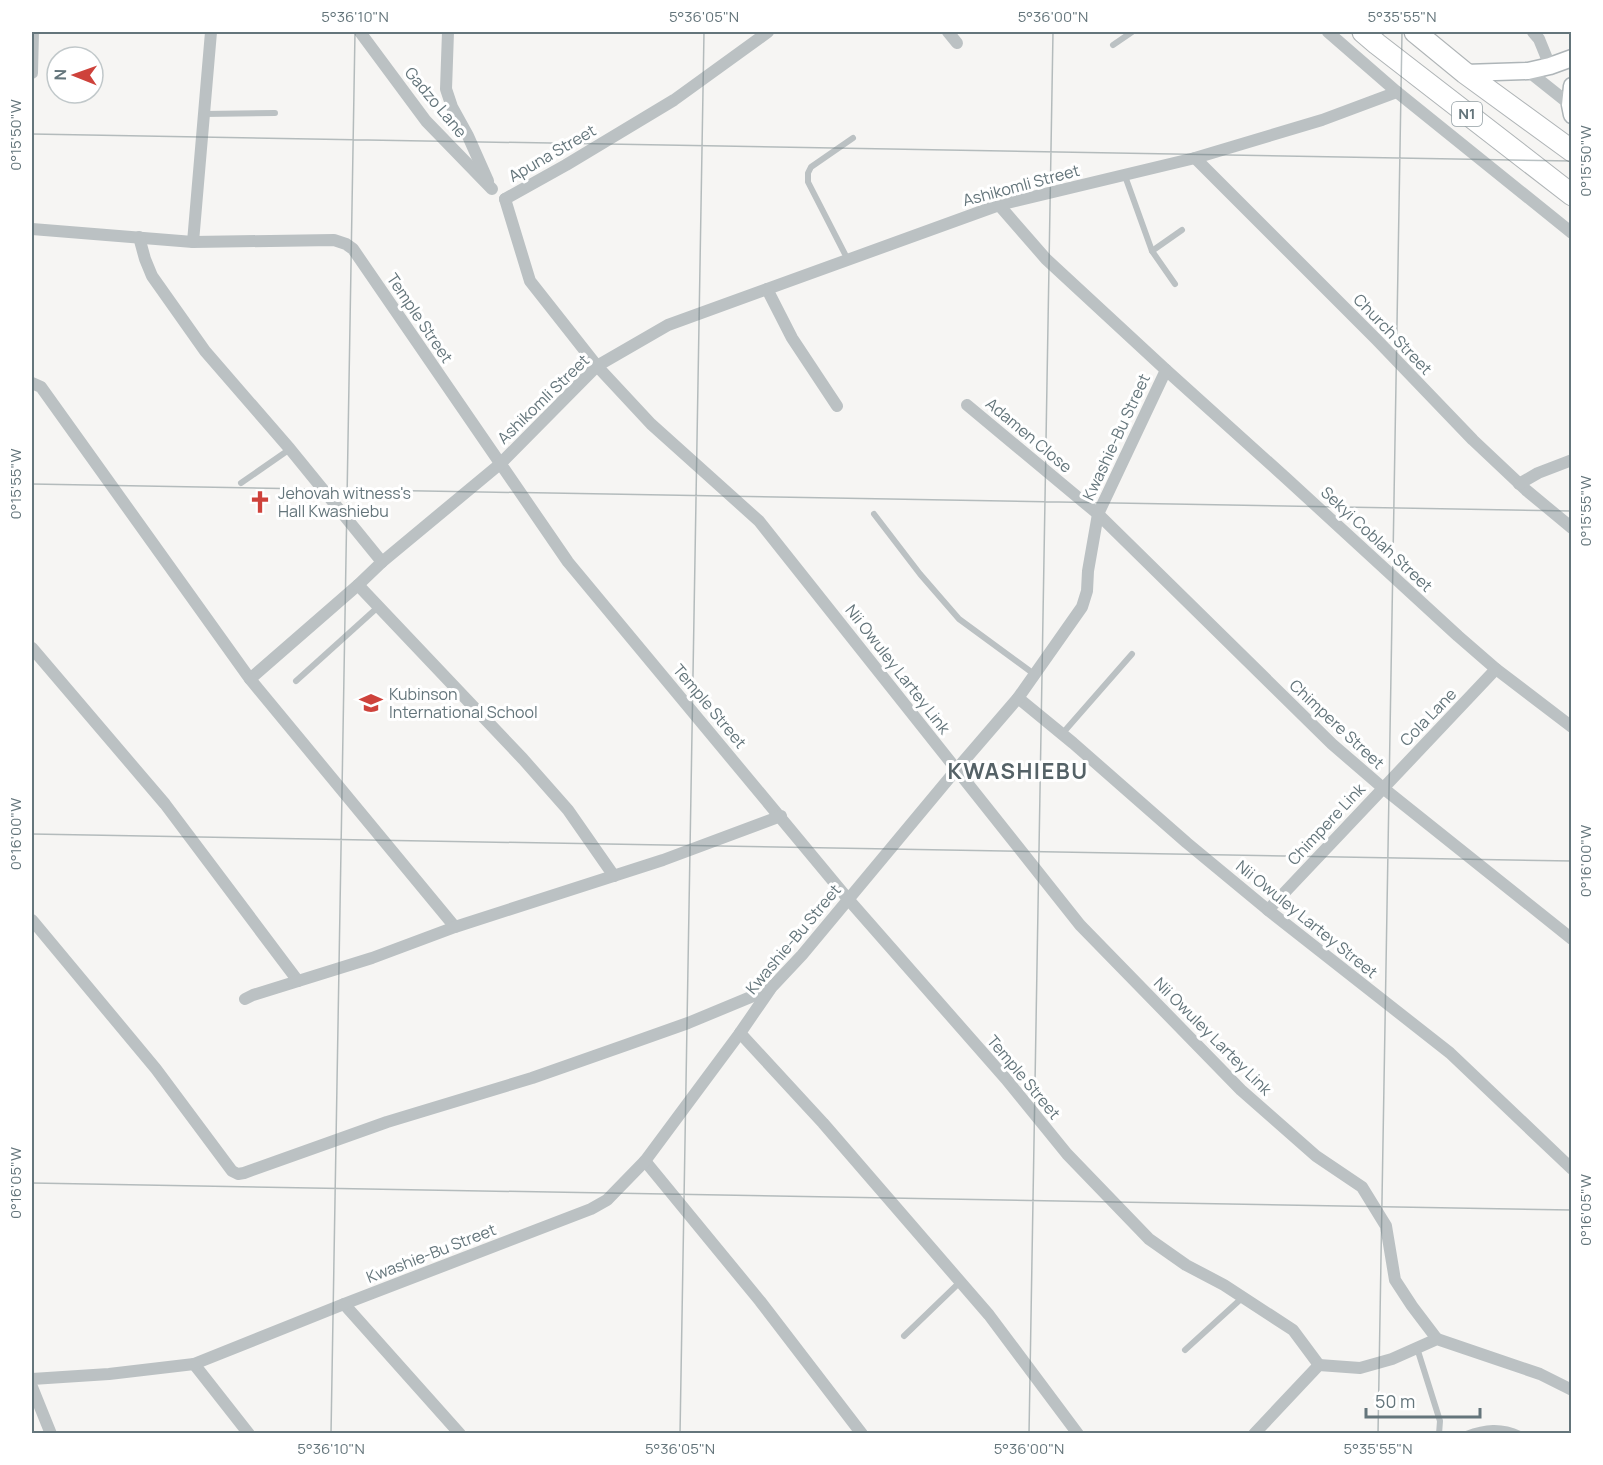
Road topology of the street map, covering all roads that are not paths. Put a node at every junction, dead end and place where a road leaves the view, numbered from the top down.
1 (33, 32) edge
2 (211, 32) edge
3 (360, 32) edge
4 (447, 32) edge
5 (768, 32) edge
6 (948, 32) edge
7 (1132, 32) edge
8 (1328, 32) edge
9 (1363, 32) edge
10 (1415, 32) edge
11 (1533, 32) edge
12 (957, 44) dead end
13 (1113, 45) dead end
14 (1572, 58) edge
15 (1550, 66) junction
16 (1528, 71) junction
17 (32, 73) edge
18 (1465, 73) junction
19 (1572, 86) edge
20 (1397, 92) junction
21 (1571, 109) edge
22 (275, 113) dead end
23 (203, 114) junction
24 (853, 138) dead end
25 (1572, 152) edge
26 (1195, 158) junction
27 (1125, 176) junction
28 (492, 189) junction
29 (1572, 195) edge
30 (505, 199) junction
31 (999, 205) junction
32 (32, 229) edge
33 (1182, 230) dead end
34 (1572, 233) edge
35 (139, 237) junction
36 (193, 242) junction
37 (1152, 251) junction
38 (848, 260) junction
39 (1175, 284) dead end
40 (767, 289) junction
41 (597, 366) junction
42 (1166, 370) junction
43 (36, 385) edge
44 (967, 405) dead end
45 (837, 406) dead end
46 (290, 449) junction
47 (1572, 460) edge
48 (500, 464) junction
49 (241, 483) dead end
50 (1519, 484) junction
51 (874, 514) dead end
52 (1098, 514) junction
53 (1572, 528) edge
54 (382, 562) junction
55 (358, 585) junction
56 (379, 606) junction
57 (32, 648) edge
58 (1132, 654) dead end
59 (1496, 669) junction
60 (1035, 675) junction
61 (250, 679) junction
62 (296, 681) dead end
63 (1018, 698) junction
64 (1572, 727) edge
65 (1062, 734) junction
66 (956, 770) junction
67 (1383, 788) junction
68 (781, 816) junction
69 (614, 876) junction
70 (848, 899) junction
71 (1268, 910) junction
72 (32, 920) edge
73 (455, 927) junction
74 (1572, 939) edge
75 (298, 981) junction
76 (771, 988) junction
77 (244, 999) dead end
78 (740, 1034) junction
79 (645, 1161) junction
80 (1572, 1169) edge
81 (960, 1282) junction
82 (1243, 1297) junction
83 (344, 1304) junction
84 (904, 1336) dead end
85 (1437, 1339) junction
86 (1417, 1348) junction
87 (1185, 1350) dead end
88 (194, 1364) junction
89 (1319, 1365) junction
90 (32, 1379) edge
91 (32, 1386) edge
92 (1572, 1390) edge
93 (51, 1434) edge
94 (249, 1434) edge
95 (460, 1434) edge
96 (862, 1434) edge
97 (1078, 1434) edge
98 (1254, 1434) edge
99 (1439, 1434) edge
100 (1466, 1434) edge
101 (1520, 1434) edge

1 - 17 street
2 - 23 street
3 - 28 street, Gadzo Lane
4 - 28 street, Apuna Street
5 - 30 street, Apuna Street
6 - 12 street
7 - 13 lane
8 - 20 street
9 - 29 highway, N1
10 - 18 highway, N1
11 - 15 street
14 - 15 street
15 - 16 street
16 - 18 street
16 - 21 street
18 - 25 highway, N1
19 - 21 street
20 - 26 street, Ashikomli Street
20 - 34 street
22 - 23 lane
23 - 36 street
24 - 38 lane
26 - 27 street, Ashikomli Street
26 - 50 street, Church Street
27 - 31 street, Ashikomli Street
27 - 37 lane
28 - 30 street, Apuna Street
30 - 41 street, Nii Owuley Lartey Link
31 - 38 street, Ashikomli Street
31 - 42 street, Kwashie-Bu Street
32 - 35 street, Temple Street
33 - 37 lane
35 - 36 street, Temple Street
35 - 46 street
36 - 48 street, Temple Street
37 - 39 lane
38 - 40 street, Ashikomli Street
40 - 41 street, Ashikomli Street
40 - 45 street
41 - 48 street, Ashikomli Street
41 - 66 street, Nii Owuley Lartey Link
42 - 52 street, Kwashie-Bu Street
42 - 59 street, Sekyi Coblah Street
43 - 61 street
44 - 52 street, Adamen Close
46 - 49 lane
46 - 54 street
47 - 50 street
48 - 54 street, Ashikomli Street
48 - 68 street, Temple Street
50 - 53 street, Church Street
51 - 60 lane
52 - 60 street, Kwashie-Bu Street
52 - 67 street, Chimpere Street
54 - 55 street, Ashikomli Street
55 - 56 street
55 - 61 street, Ashikomli Street
56 - 62 lane
56 - 69 street
57 - 75 street
58 - 65 lane
59 - 64 street, Sekyi Coblah Street
59 - 67 street, Cola Lane
60 - 63 street, Kwashie-Bu Street
61 - 73 street
63 - 65 street, Nii Owuley Lartey Street
63 - 66 street, Kwashie-Bu Street
65 - 71 street, Nii Owuley Lartey Street
66 - 70 street, Kwashie-Bu Street
66 - 85 street, Nii Owuley Lartey Link
67 - 71 street, Chimpere Link
67 - 74 street, Chimpere Street
68 - 69 street
68 - 70 street, Temple Street
69 - 73 street
70 - 76 street, Kwashie-Bu Street
70 - 82 street, Temple Street
71 - 80 street, Nii Owuley Lartey Street
72 - 76 street
73 - 75 street
75 - 77 street
76 - 78 street, Kwashie-Bu Street
78 - 79 street, Kwashie-Bu Street
78 - 81 street
79 - 83 street, Kwashie-Bu Street
79 - 96 street
81 - 84 lane
81 - 97 street
82 - 87 lane
82 - 89 street, Temple Street
83 - 88 street, Kwashie-Bu Street
83 - 95 street
85 - 86 street
85 - 92 street
86 - 89 street
86 - 99 lane
88 - 90 street, Kwashie-Bu Street
88 - 94 street
89 - 98 street
91 - 93 street
100 - 101 lane

